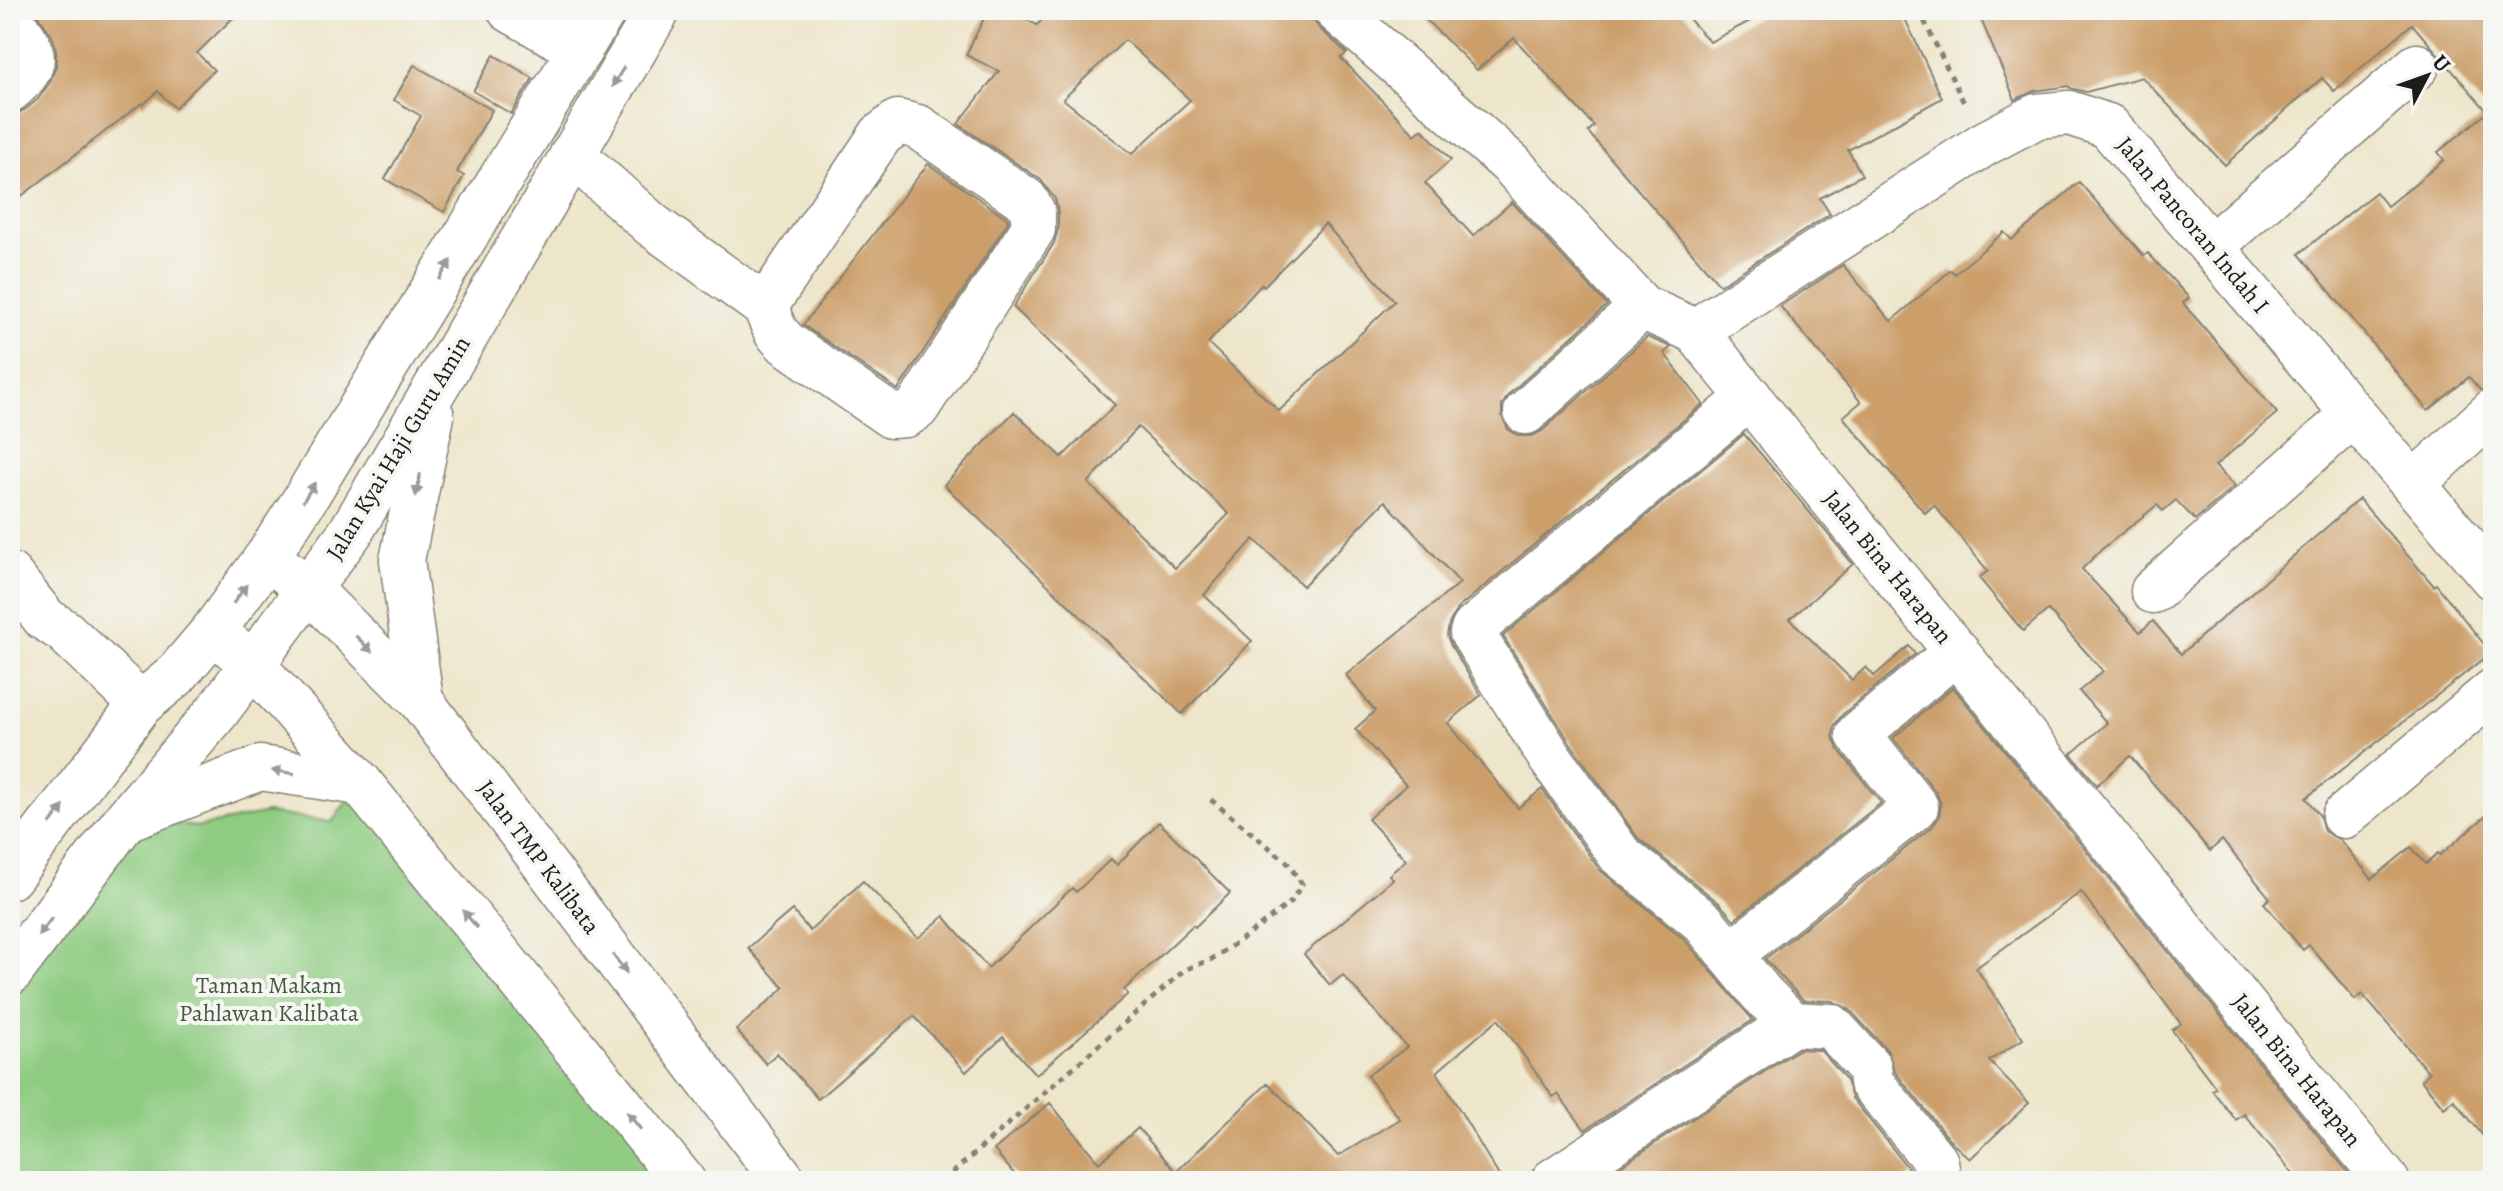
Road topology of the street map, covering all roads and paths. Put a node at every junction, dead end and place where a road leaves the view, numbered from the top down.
1 (510, 10) edge
2 (604, 10) edge
3 (658, 10) edge
4 (1336, 10) edge
5 (1919, 10) edge
6 (10, 20) edge
7 (580, 50) junction
8 (2417, 66) dead end
9 (10, 90) edge
10 (1984, 144) junction
11 (572, 154) junction
12 (2211, 247) junction
13 (765, 307) junction
14 (1642, 307) junction
15 (1695, 331) junction
16 (440, 381) junction
17 (1750, 397) junction
18 (2493, 411) edge
19 (1526, 412) dead end
20 (2354, 414) junction
21 (2413, 484) junction
22 (267, 557) junction
23 (10, 575) edge
24 (2493, 578) edge
25 (309, 589) junction
26 (2153, 591) dead end
27 (213, 631) junction
28 (1957, 651) junction
29 (252, 664) junction
30 (2493, 691) edge
31 (133, 697) junction
32 (421, 701) junction
33 (360, 783) junction
34 (1210, 799) dead end
35 (2344, 816) dead end
36 (126, 819) junction
37 (10, 877) edge
38 (1730, 955) junction
39 (10, 973) edge
40 (1792, 1024) junction
41 (683, 1181) edge
42 (784, 1181) edge
43 (943, 1181) edge
44 (1553, 1181) edge
45 (1939, 1181) edge
46 (2387, 1181) edge

1 - 7 street
2 - 7 street
3 -> 11 street, Jalan Kyai Haji Guru Amin
4 - 14 street, Jalan Bina Harapan
5 - 10 path
6 - 9 street
22 -> 7 street
8 - 12 street
10 - 12 street, Jalan Pancoran Indah I
10 - 15 street, Jalan Pancoran Indah I
11 - 13 street
11 - 16 street, Jalan Kyai Haji Guru Amin
12 - 20 street, Jalan Pancoran Indah I
13 - 13 street
14 - 15 street, Jalan Bina Harapan
14 - 19 street
15 - 17 street, Jalan Bina Harapan
16 - 25 street, Jalan Kyai Haji Guru Amin
16 -> 32 street
17 - 28 street, Jalan Bina Harapan
17 - 38 street
18 - 21 street
20 - 21 street, Jalan Pancoran Indah I
20 - 26 street
21 - 24 street, Jalan Pancoran Indah I
22 - 25 street, Jalan TMP Kalibata
27 -> 22 street
23 - 31 street
25 - 29 street, Jalan Kyai Haji Guru Amin
25 -> 32 street, Jalan TMP Kalibata
27 - 29 street
27 - 31 street
28 - 38 street
28 - 46 street, Jalan Bina Harapan
29 - 33 street
29 - 36 street, Jalan Kyai Haji Guru Amin
30 - 35 street
37 -> 31 street
32 -> 42 street, Jalan TMP Kalibata
33 -> 36 street
41 -> 33 street
34 - 43 path
36 -> 39 street, Jalan Kyai Haji Guru Amin
38 - 40 street
40 - 44 street
40 - 45 street

